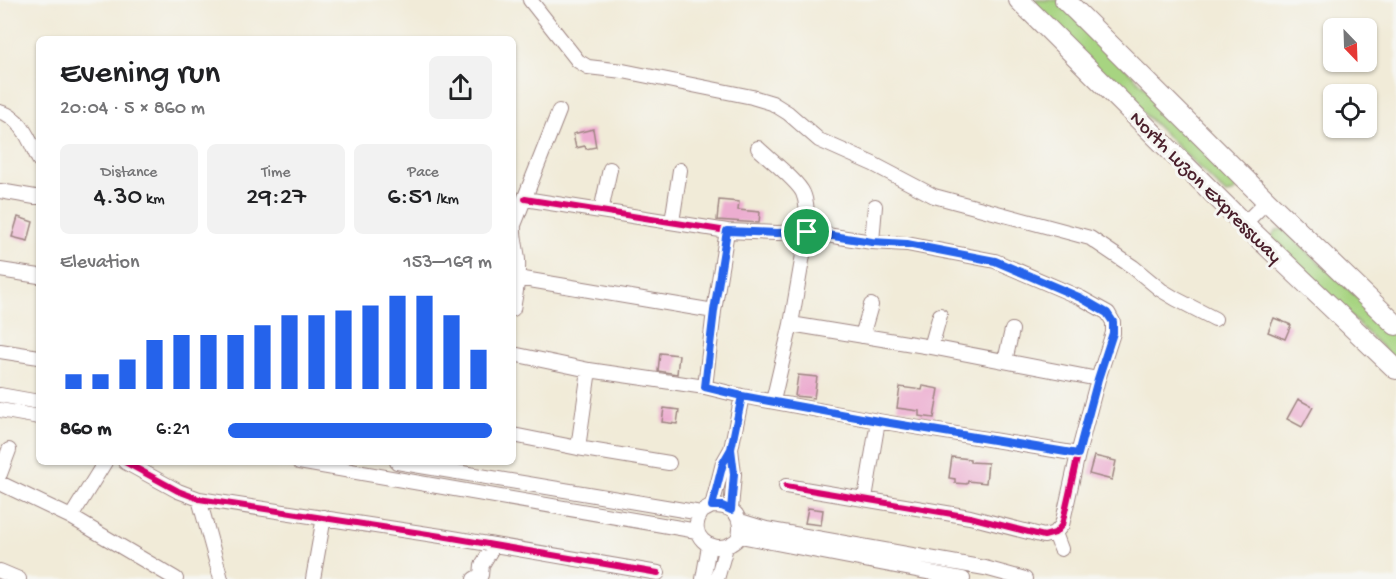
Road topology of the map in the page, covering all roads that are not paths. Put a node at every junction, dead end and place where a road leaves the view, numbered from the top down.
1 (530, 0) edge
2 (1019, 0) edge
3 (1065, 0) edge
4 (560, 111) dead end
5 (0, 112) edge
6 (758, 148) dead end
7 (36, 154) edge
8 (610, 169) dead end
9 (680, 170) dead end
10 (0, 191) edge
11 (36, 197) edge
12 (525, 199) junction
13 (1267, 201) junction
14 (875, 206) dead end
15 (601, 212) junction
16 (516, 220) edge
17 (672, 222) junction
18 (1244, 224) junction
19 (727, 231) junction
20 (807, 232) junction
21 (872, 242) junction
22 (516, 245) edge
23 (0, 270) edge
24 (36, 276) edge
25 (518, 278) junction
26 (516, 290) edge
27 (871, 305) dead end
28 (714, 311) junction
29 (940, 315) dead end
30 (1215, 319) dead end
31 (791, 324) junction
32 (1396, 325) edge
33 (1012, 330) dead end
34 (862, 336) junction
35 (931, 347) junction
36 (0, 351) edge
37 (516, 355) edge
38 (36, 357) edge
39 (1005, 362) junction
40 (1396, 369) edge
41 (589, 370) junction
42 (1098, 379) junction
43 (705, 387) junction
44 (0, 395) edge
45 (742, 396) junction
46 (36, 401) edge
47 (773, 401) junction
48 (0, 410) edge
49 (36, 416) edge
50 (878, 421) junction
51 (516, 436) edge
52 (578, 448) junction
53 (731, 449) junction
54 (9, 450) dead end
55 (1078, 454) junction
56 (669, 463) dead end
57 (103, 465) edge
58 (130, 465) edge
59 (316, 465) edge
60 (416, 465) edge
61 (0, 474) edge
62 (0, 483) edge
63 (786, 486) dead end
64 (865, 498) junction
65 (199, 499) junction
66 (707, 510) junction
67 (731, 510) junction
68 (71, 517) junction
69 (324, 517) junction
70 (740, 521) junction
71 (697, 531) junction
72 (1054, 533) junction
73 (740, 536) junction
74 (494, 545) junction
75 (709, 546) junction
76 (726, 546) junction
77 (1061, 549) dead end
78 (0, 570) edge
79 (658, 573) dead end
80 (479, 578) edge
81 (19, 579) edge
82 (176, 579) edge
83 (221, 579) edge
84 (313, 579) edge
85 (703, 579) edge
86 (717, 579) edge
87 (963, 579) edge
88 (1025, 579) edge

1 - 30 street
2 - 18 highway, North Luzon Expressway
3 - 13 highway, North Luzon Expressway
4 - 12 street
5 - 7 street
6 - 20 street
8 - 15 street
9 - 17 street
10 - 11 street
12 - 15 street
12 - 16 street
13 - 18 street
13 - 32 highway, North Luzon Expressway
14 - 21 street
15 - 17 street
17 - 19 street
18 - 40 highway, North Luzon Expressway
19 - 20 street
19 - 28 street
20 - 21 street
20 - 31 street
21 - 42 street
22 - 25 street
23 - 24 street
25 - 26 street
25 - 28 street
27 - 34 street
28 - 43 street
29 - 35 street
31 - 34 street
31 - 47 street
33 - 39 street
34 - 35 street
35 - 39 street
36 - 38 street
37 - 41 street
39 - 42 street
41 - 43 street
41 - 52 street
42 - 55 street
43 - 45 street
44 - 46 street
45 - 47 street
45 - 53 street
47 - 50 street
48 - 49 street
50 - 55 street
50 - 64 street
51 - 52 street
52 - 56 street
53 - 66 street
53 - 67 street
54 - 61 street
55 - 72 street
57 - 68 street
58 - 65 street
59 - 71 street
60 - 66 street
62 - 68 street
63 - 64 street
64 - 72 street
65 - 69 street
65 - 83 street
66 - 67 street
66 - 71 street
67 - 70 street
68 - 82 street
69 - 74 street
69 - 84 street
70 - 73 street
70 - 88 street
71 - 75 street
72 - 77 street
73 - 76 street
73 - 87 street
74 - 79 street
74 - 80 street
75 - 76 street
75 - 85 street
76 - 86 street
78 - 81 street

